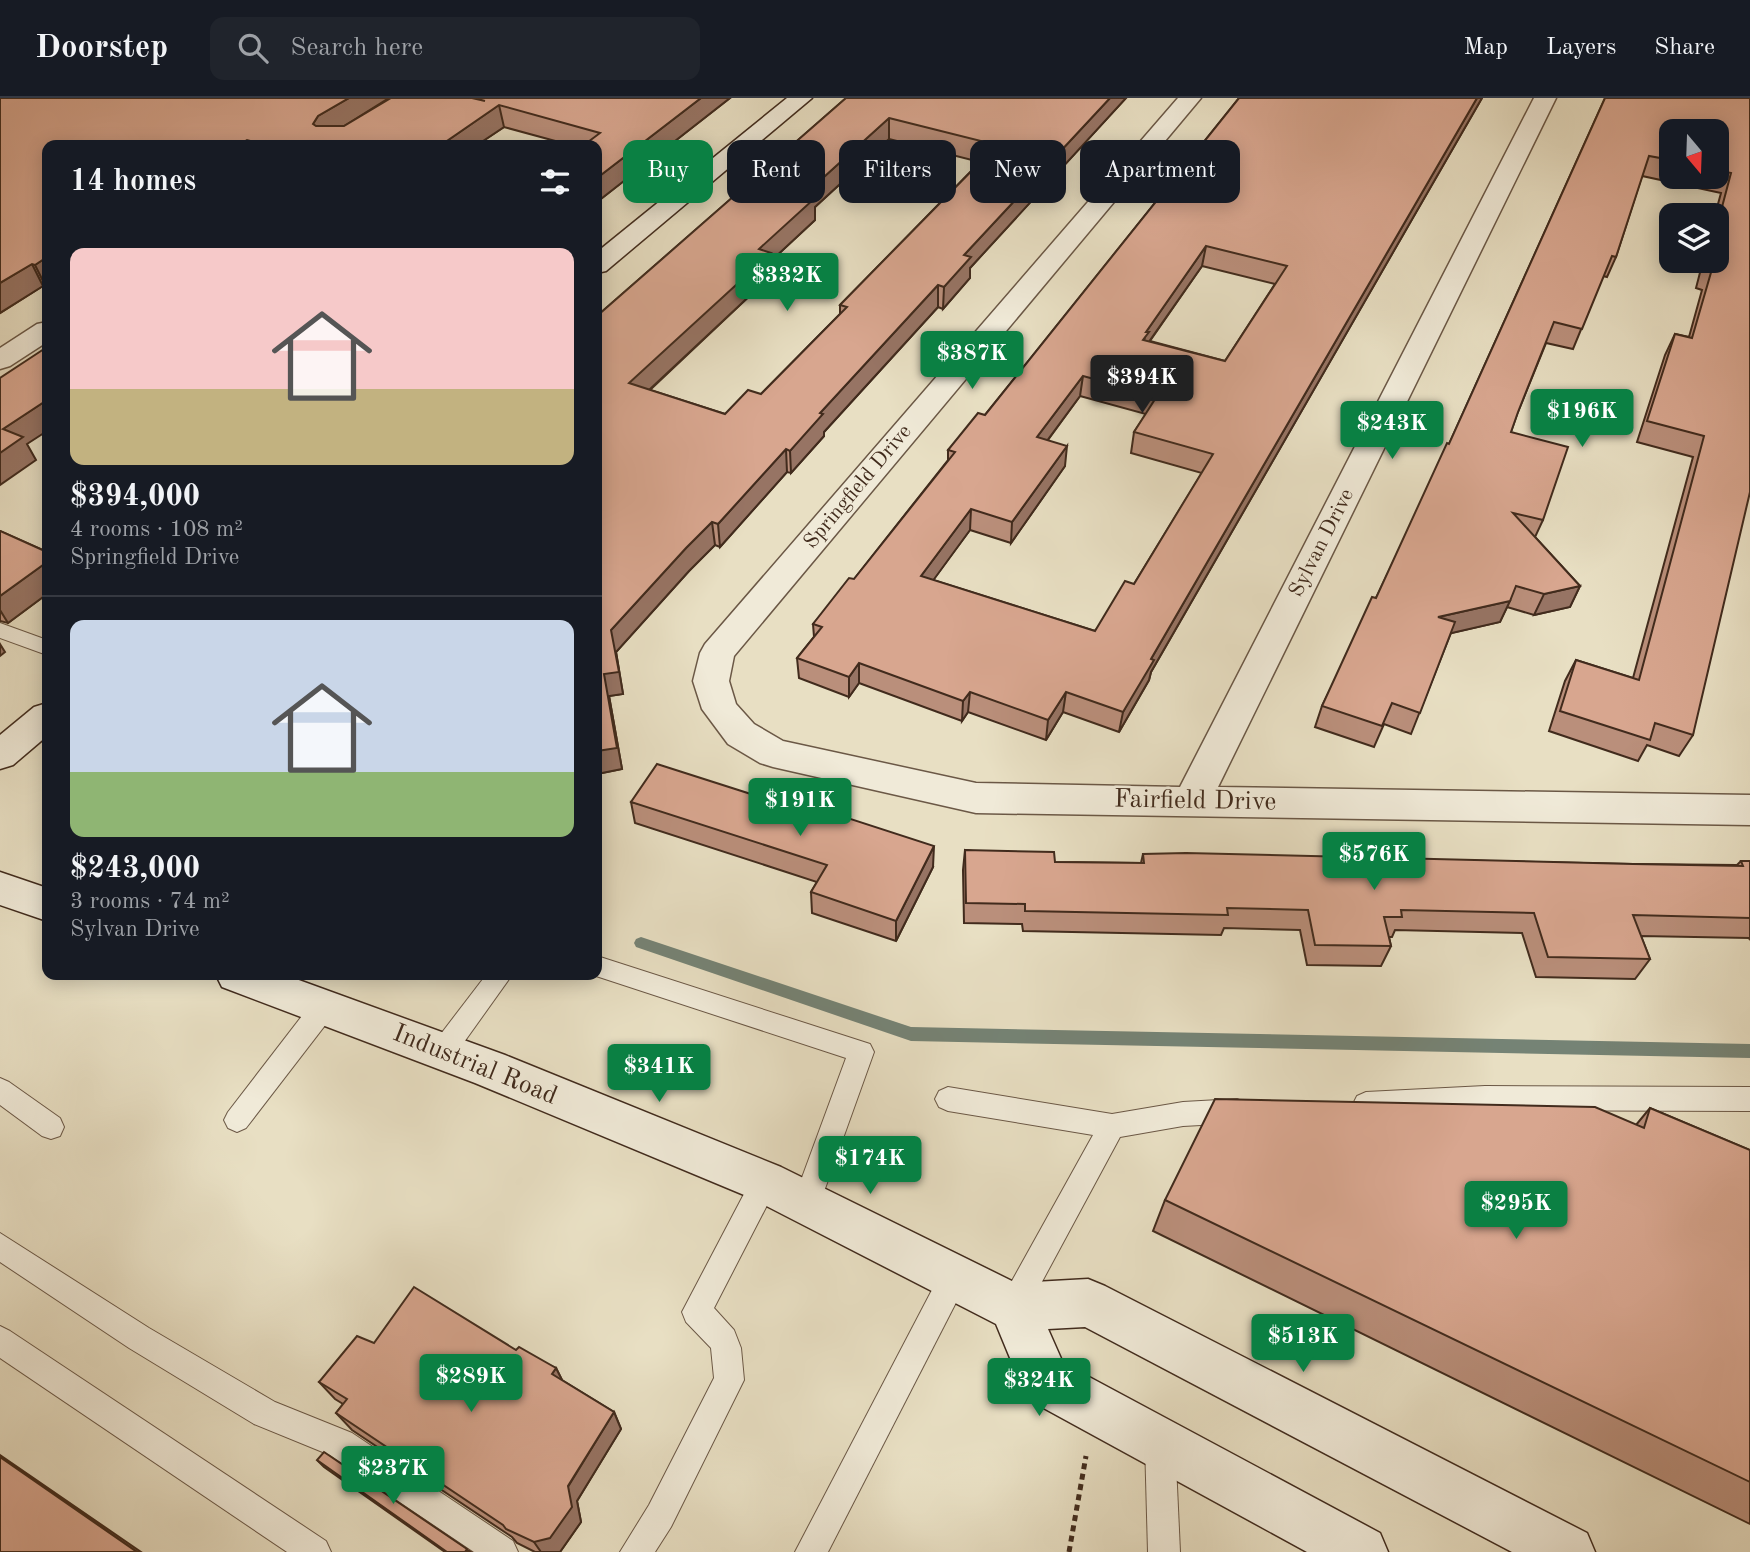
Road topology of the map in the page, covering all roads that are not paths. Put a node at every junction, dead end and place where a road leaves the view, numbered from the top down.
1 (801, 98) edge
2 (1190, 98) edge
3 (1545, 98) edge
4 (602, 261) edge
5 (42, 333) edge
6 (0, 360) edge
7 (0, 630) edge
8 (42, 646) edge
9 (717, 653) joint
10 (42, 720) edge
11 (0, 755) edge
12 (1192, 801) junction
13 (1750, 810) edge
14 (0, 888) edge
15 (42, 903) edge
16 (602, 968) edge
17 (251, 980) edge
18 (496, 980) edge
19 (324, 1007) junction
20 (443, 1051) junction
21 (0, 1090) edge
22 (948, 1100) dead end
23 (1750, 1100) edge
24 (1348, 1105) edge
25 (1265, 1110) edge
26 (237, 1119) dead end
27 (1112, 1126) junction
28 (51, 1127) dead end
29 (765, 1182) junction
30 (807, 1202) junction
31 (0, 1246) edge
32 (954, 1277) junction
33 (1013, 1307) junction
34 (0, 1341) edge
35 (1160, 1442) junction
36 (315, 1552) edge
37 (502, 1552) edge
38 (636, 1552) edge
39 (811, 1552) edge
40 (1164, 1552) edge
41 (1362, 1552) edge
42 (1568, 1552) edge

1 - 4 street
2 - 9 street, Springfield Drive
3 - 12 street, Sylvan Drive
5 - 6 street
7 - 8 lane
9 - 12 street, Fairfield Drive
10 - 11 street
12 - 13 street, Fairfield Drive
14 - 15 street
16 - 30 lane
17 - 19 street, Industrial Road
18 - 20 lane
19 - 20 street, Industrial Road
19 - 26 lane
20 - 29 street, Industrial Road
21 - 28 lane
22 - 27 lane
23 - 24 lane
25 - 27 lane
27 - 33 lane
29 - 30 street, Industrial Road
29 - 38 lane
30 - 32 street, Industrial Road
31 - 37 lane
32 - 33 street, Industrial Road
32 - 39 lane
33 - 35 street
33 - 42 street
34 - 36 lane
35 - 40 lane
35 - 41 street

